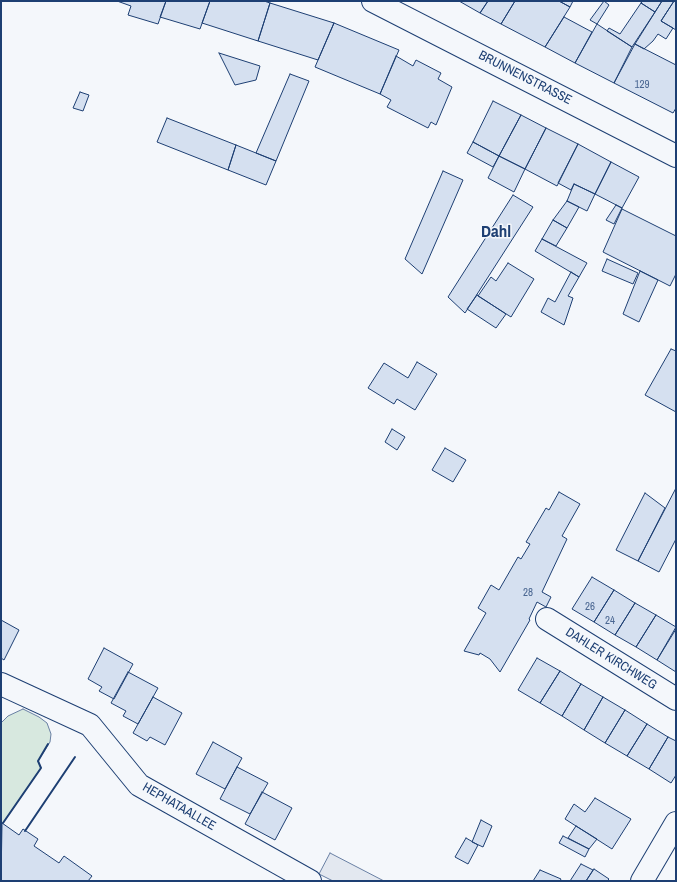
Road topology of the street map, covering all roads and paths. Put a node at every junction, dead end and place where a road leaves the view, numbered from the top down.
1 (373, 1) edge
2 (676, 156) edge
3 (547, 620) dead end
4 (1, 684) edge
5 (676, 699) edge
6 (674, 827) edge
7 (310, 881) edge
8 (642, 881) edge

1 - 2 street, BRUNNENSTRASSE
3 - 5 street, DAHLER KIRCHWEG
4 - 7 street, HEPHATAALLEE
6 - 8 street

